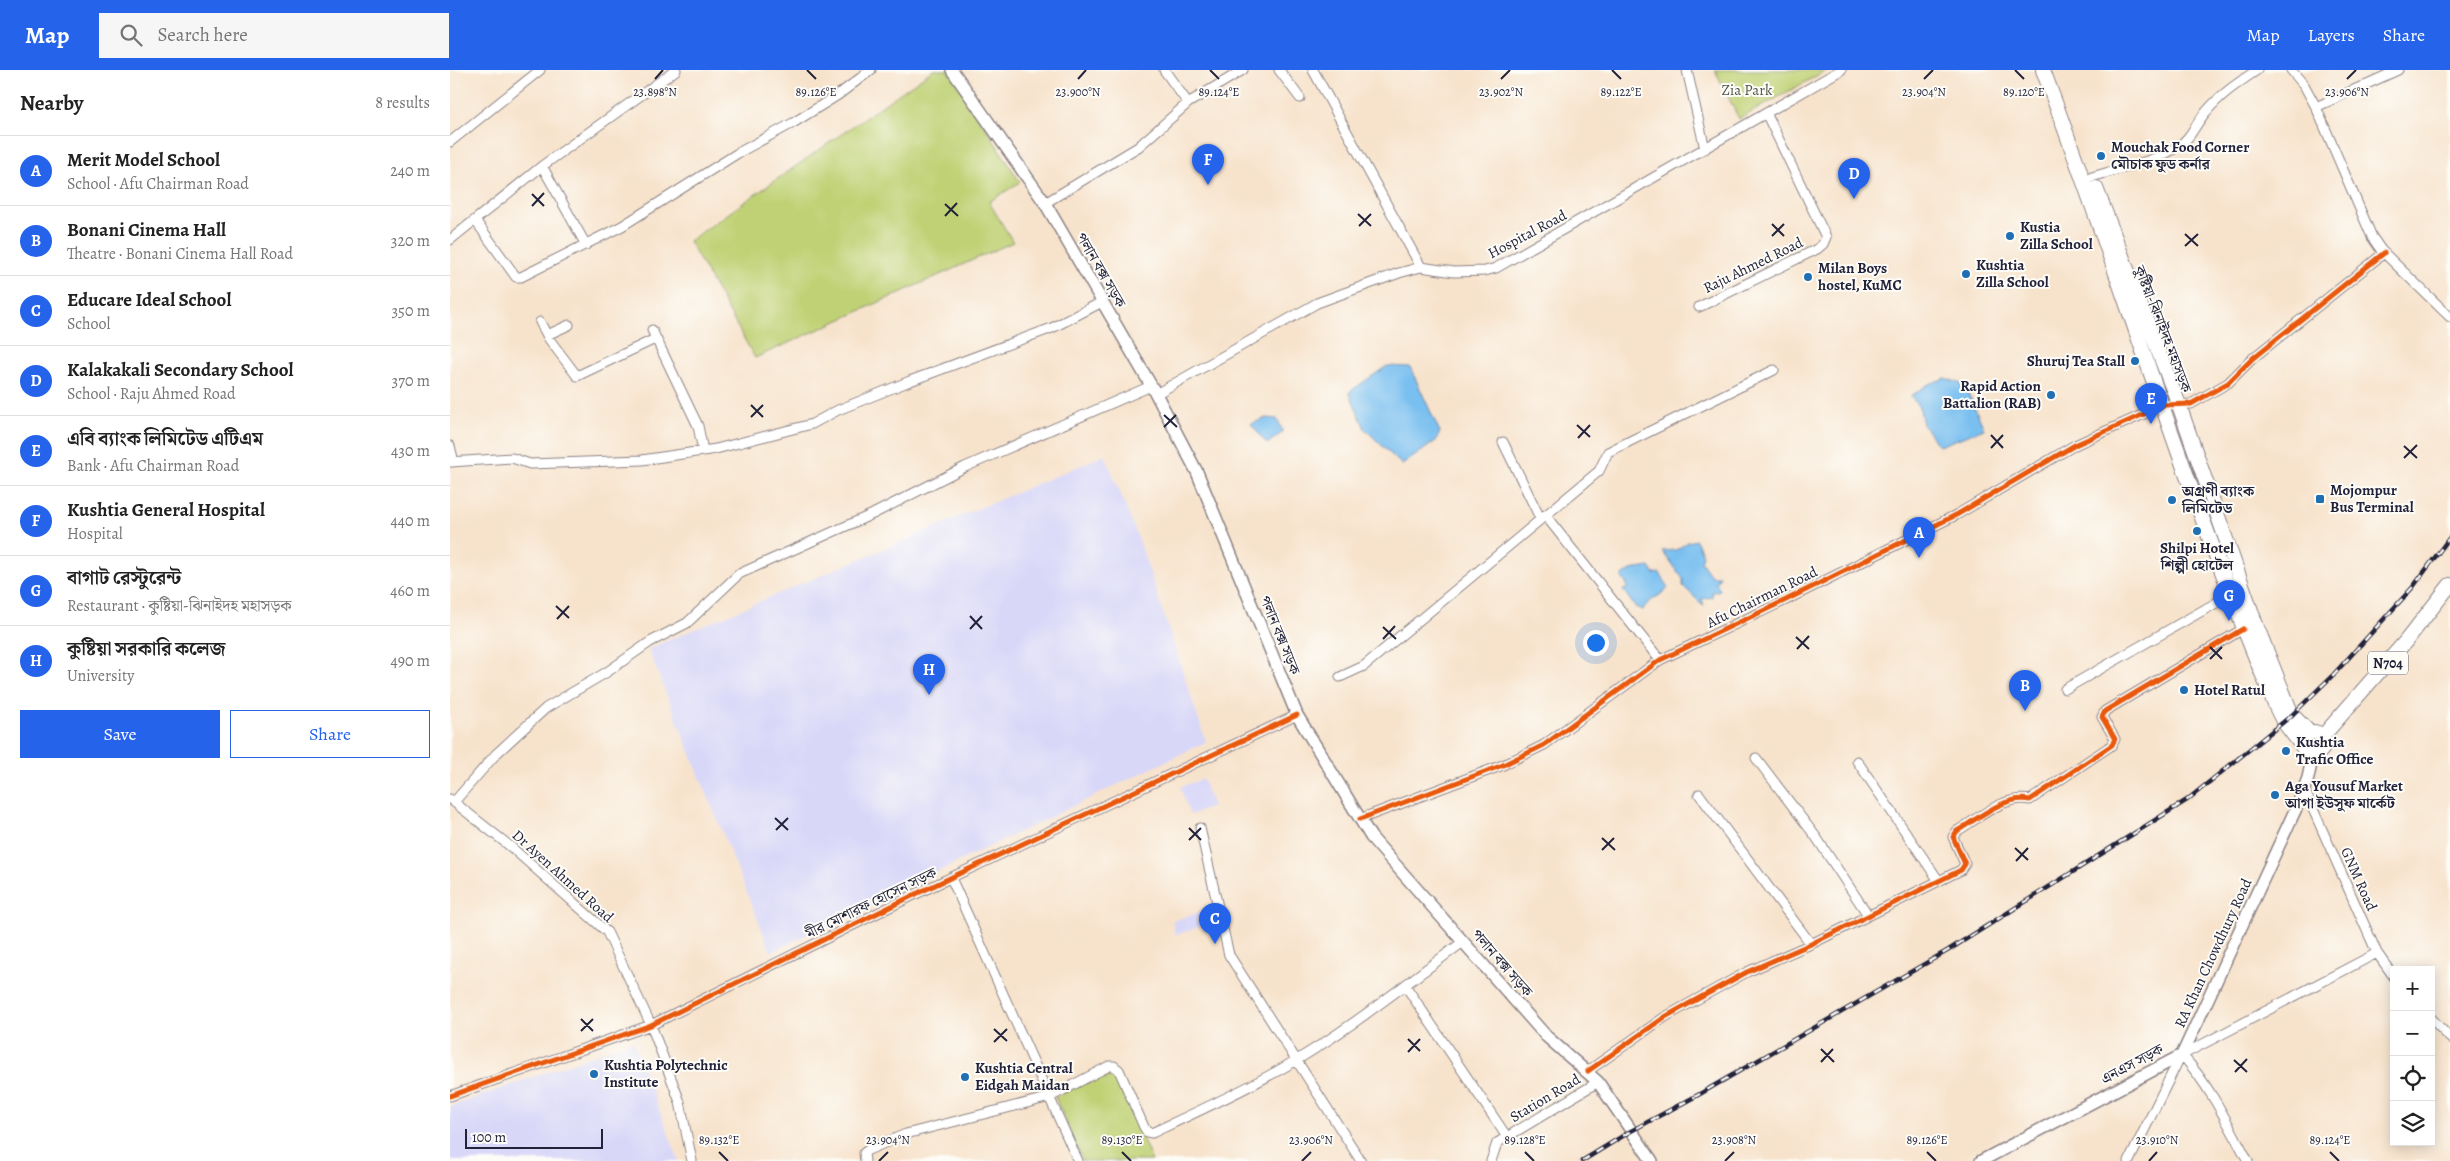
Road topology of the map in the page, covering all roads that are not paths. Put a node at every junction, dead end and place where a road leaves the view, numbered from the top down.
1 (540, 70) edge
2 (676, 70) edge
3 (871, 70) edge
4 (952, 70) edge
5 (1164, 70) edge
6 (1243, 70) edge
7 (1280, 70) edge
8 (1313, 70) edge
9 (1687, 70) edge
10 (1841, 70) edge
11 (2043, 70) edge
12 (2053, 70) edge
13 (2257, 70) edge
14 (2291, 70) edge
15 (2398, 70) edge
16 (2056, 90) junction
17 (1300, 98) dead end
18 (1188, 103) junction
19 (2316, 107) junction
20 (1766, 113) junction
21 (450, 142) edge
22 (1705, 149) junction
23 (542, 166) junction
24 (2092, 177) junction
25 (1045, 203) junction
26 (475, 220) junction
27 (450, 240) edge
28 (586, 246) junction
29 (2384, 253) junction
30 (1421, 267) junction
31 (1102, 302) junction
32 (1699, 307) dead end
33 (2450, 317) edge
34 (540, 322) dead end
35 (569, 325) dead end
36 (547, 335) junction
37 (1774, 370) dead end
38 (1154, 390) junction
39 (2179, 404) junction
40 (2164, 405) junction
41 (1503, 442) dead end
42 (450, 446) edge
43 (703, 450) junction
44 (452, 462) edge
45 (2204, 477) junction
46 (2190, 482) junction
47 (1542, 516) junction
48 (2227, 543) junction
49 (2214, 548) junction
50 (2450, 585) edge
51 (2230, 595) junction
52 (2243, 629) junction
53 (2262, 656) junction
54 (1660, 660) junction
55 (1340, 677) dead end
56 (2065, 689) dead end
57 (1297, 715) junction
58 (2316, 735) junction
59 (2308, 750) junction
60 (1756, 758) dead end
61 (1857, 761) dead end
62 (2304, 788) junction
63 (1699, 794) dead end
64 (452, 800) edge
65 (1360, 819) junction
66 (1200, 828) dead end
67 (951, 878) junction
68 (1939, 881) junction
69 (1868, 915) junction
70 (1463, 942) junction
71 (1811, 944) junction
72 (2378, 953) junction
73 (2390, 971) edge
74 (1405, 985) junction
75 (2435, 1022) edge
76 (651, 1025) junction
77 (2450, 1038) edge
78 (2182, 1055) junction
79 (1297, 1060) junction
80 (1588, 1071) junction
81 (1598, 1082) junction
82 (450, 1096) edge
83 (1050, 1097) junction
84 (1507, 1137) junction
85 (692, 1161) edge
86 (864, 1161) edge
87 (1078, 1161) edge
88 (1361, 1161) edge
89 (1491, 1161) edge
90 (1652, 1161) edge
91 (1981, 1161) edge
92 (2128, 1161) edge
93 (2248, 1161) edge

1 - 21 street
2 - 23 street
3 - 28 street
4 - 25 main road, পলান বক্স সড়ক
5 - 18 street
6 - 18 street
7 - 17 street
8 - 30 street
9 - 22 street
10 - 20 street, Hospital Road
11 - 16 highway, কুষ্টিয়া-ঝিনাইদহ মহাসড়ক
12 - 16 highway, কুষ্টিয়া-ঝিনাইদহ মহাসড়ক
13 - 24 street
14 - 19 street
15 - 19 street
16 - 24 highway, কুষ্টিয়া-ঝিনাইদহ মহাসড়ক
16 - 40 highway, কুষ্টিয়া-ঝিনাইদহ মহাসড়ক
18 - 25 street
19 - 29 street
20 - 22 street, Hospital Road
20 - 32 street, Raju Ahmed Road
22 - 30 street, Hospital Road
23 - 26 street
23 - 28 street
24 - 39 highway, কুষ্টিয়া-ঝিনাইদহ মহাসড়ক
25 - 31 main road, পলান বক্স সড়ক
26 - 27 street
26 - 28 street
29 - 33 street
29 - 39 street, Afu Chairman Road
30 - 38 street, Hospital Road
31 - 38 main road, পলান বক্স সড়ক
31 - 43 street
34 - 36 street
35 - 36 street
36 - 43 street
37 - 47 street
38 - 57 main road, পলান বক্স সড়ক
38 - 64 street, Hospital Road
39 - 40 street, Afu Chairman Road
39 - 45 highway, কুষ্টিয়া-ঝিনাইদহ মহাসড়ক
40 - 46 highway, কুষ্টিয়া-ঝিনাইদহ মহাসড়ক
40 - 54 street, Afu Chairman Road
41 - 47 street
42 - 44 street
43 - 44 street
45 - 46 highway
45 - 48 highway, কুষ্টিয়া-ঝিনাইদহ মহাসড়ক
46 - 49 highway, কুষ্টিয়া-ঝিনাইদহ মহাসড়ক
47 - 54 street
47 - 55 street
48 - 49 highway
48 - 53 highway, কুষ্টিয়া-ঝিনাইদহ মহাসড়ক
49 - 51 highway, কুষ্টিয়া-ঝিনাইদহ মহাসড়ক
50 - 58 highway, N704
51 - 52 highway, কুষ্টিয়া-ঝিনাইদহ মহাসড়ক
51 - 56 street
52 - 53 highway, কুষ্টিয়া-ঝিনাইদহ মহাসড়ক
52 - 68 street
53 - 58 highway, কুষ্টিয়া-ঝিনাইদহ মহাসড়ক
53 - 59 highway, কুষ্টিয়া-ঝিনাইদহ মহাসড়ক
54 - 65 street, Afu Chairman Road
57 - 65 main road, পলান বক্স সড়ক
57 - 67 street, মীর মোশারফ হোসেন সড়ক
58 - 59 highway
58 - 59 highway
59 - 62 main road, RA Khan Chowdhury Road
60 - 69 street
61 - 68 street
62 - 72 street, GNM Road
62 - 78 main road, RA Khan Chowdhury Road
63 - 71 street
64 - 76 street, Dr Ayen Ahmed Road
65 - 70 main road, পলান বক্স সড়ক
66 - 79 street
67 - 76 street, মীর মোশারফ হোসেন সড়ক
67 - 83 street
68 - 69 street
69 - 71 street
70 - 74 street
70 - 80 main road, পলান বক্স সড়ক
71 - 80 street
72 - 73 street, GNM Road
72 - 78 street, এনএস সড়ক
74 - 79 street
74 - 84 street
75 - 77 street
76 - 82 street, মীর মোশারফ হোসেন সড়ক
76 - 85 street, Dr Ayen Ahmed Road
78 - 91 main road, এনএস সড়ক
78 - 92 street, RA Khan Chowdhury Road
78 - 93 street
79 - 83 street
79 - 88 street
80 - 81 main road, পলান বক্স সড়ক
81 - 84 street, Station Road
81 - 90 main road, পলান বক্স সড়ক
83 - 86 street
83 - 87 street
84 - 89 street, Station Road

